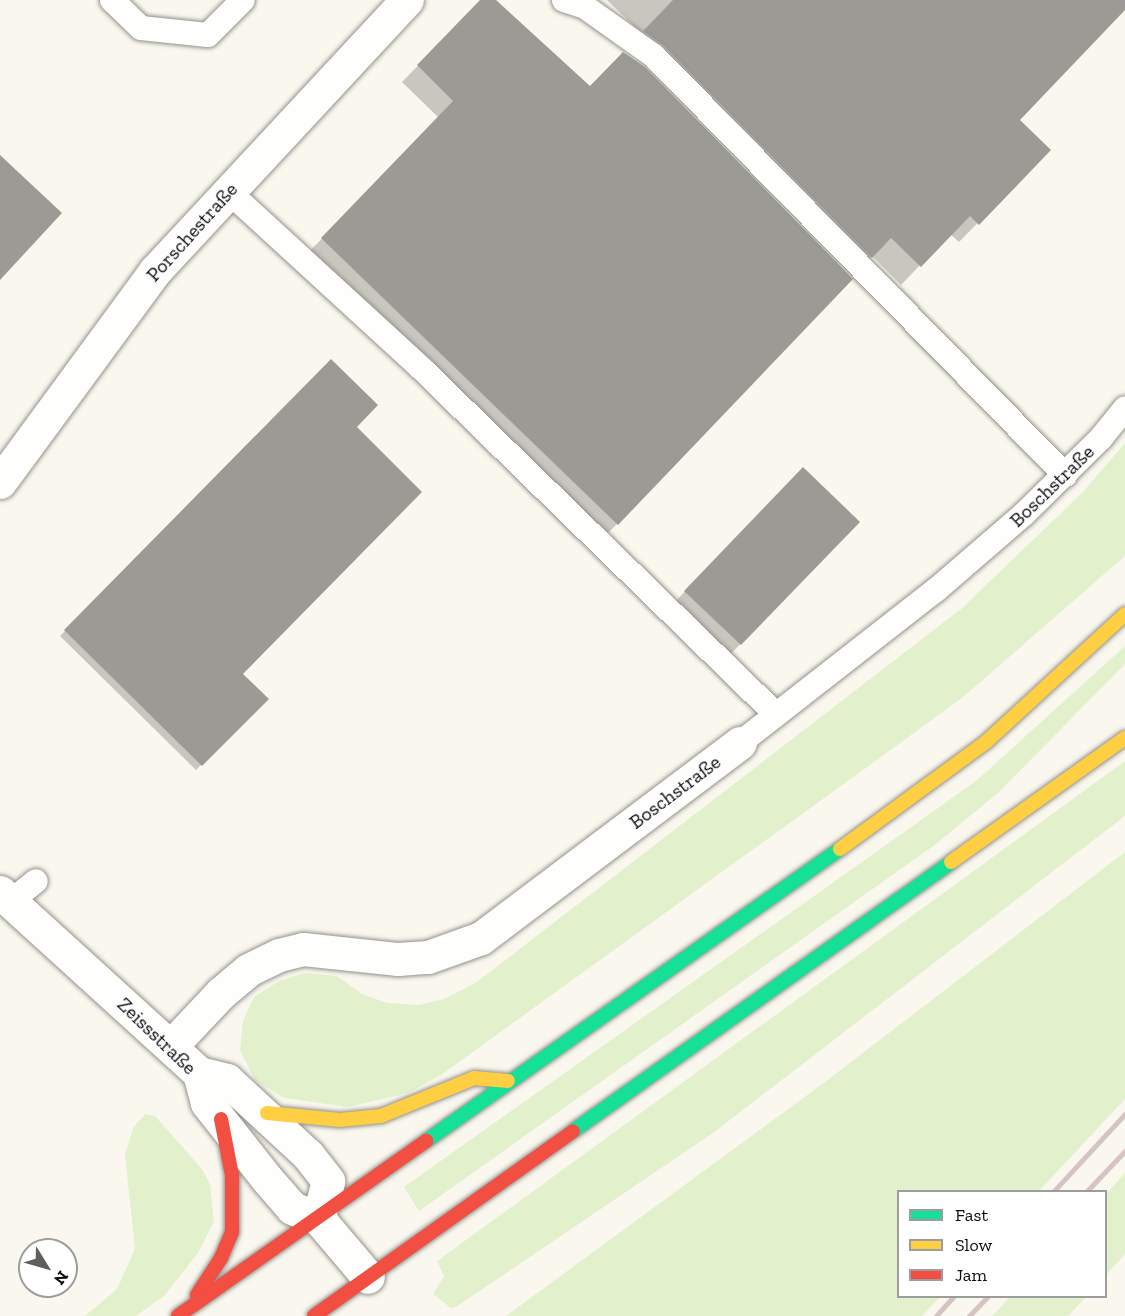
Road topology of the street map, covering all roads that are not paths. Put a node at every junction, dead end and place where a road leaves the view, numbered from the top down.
1 (112, 0) edge
2 (243, 0) edge
3 (407, 0) edge
4 (564, 0) edge
5 (228, 191) junction
6 (1125, 408) edge
7 (1065, 475) junction
8 (0, 482) edge
9 (1125, 614) edge
10 (776, 715) junction
11 (1125, 738) edge
12 (740, 743) joint
13 (36, 880) dead end
14 (5, 897) edge
15 (171, 1046) junction
16 (199, 1073) junction
17 (508, 1082) junction
18 (267, 1113) junction
19 (220, 1119) junction
20 (318, 1218) junction
21 (368, 1277) junction
22 (181, 1314) edge
23 (314, 1316) edge

1 - 2 lane
3 - 5 street, Porschestraße
4 - 7 lane
5 - 8 street, Porschestraße
5 - 10 lane
6 - 7 lane, Boschstraße
7 - 10 lane, Boschstraße
9 - 17 main road
10 - 12 lane, Boschstraße
11 - 21 main road
12 - 15 street, Boschstraße
13 - 14 lane
14 - 15 street, Zeissstraße
15 - 16 street, Zeissstraße
16 - 18 street
16 - 19 street, Zeissstraße
17 - 18 main road
17 - 20 main road
18 - 20 street
19 - 20 street, Zeissstraße
19 - 22 main road
20 - 21 street, Zeissstraße
20 - 22 main road
21 - 23 main road

